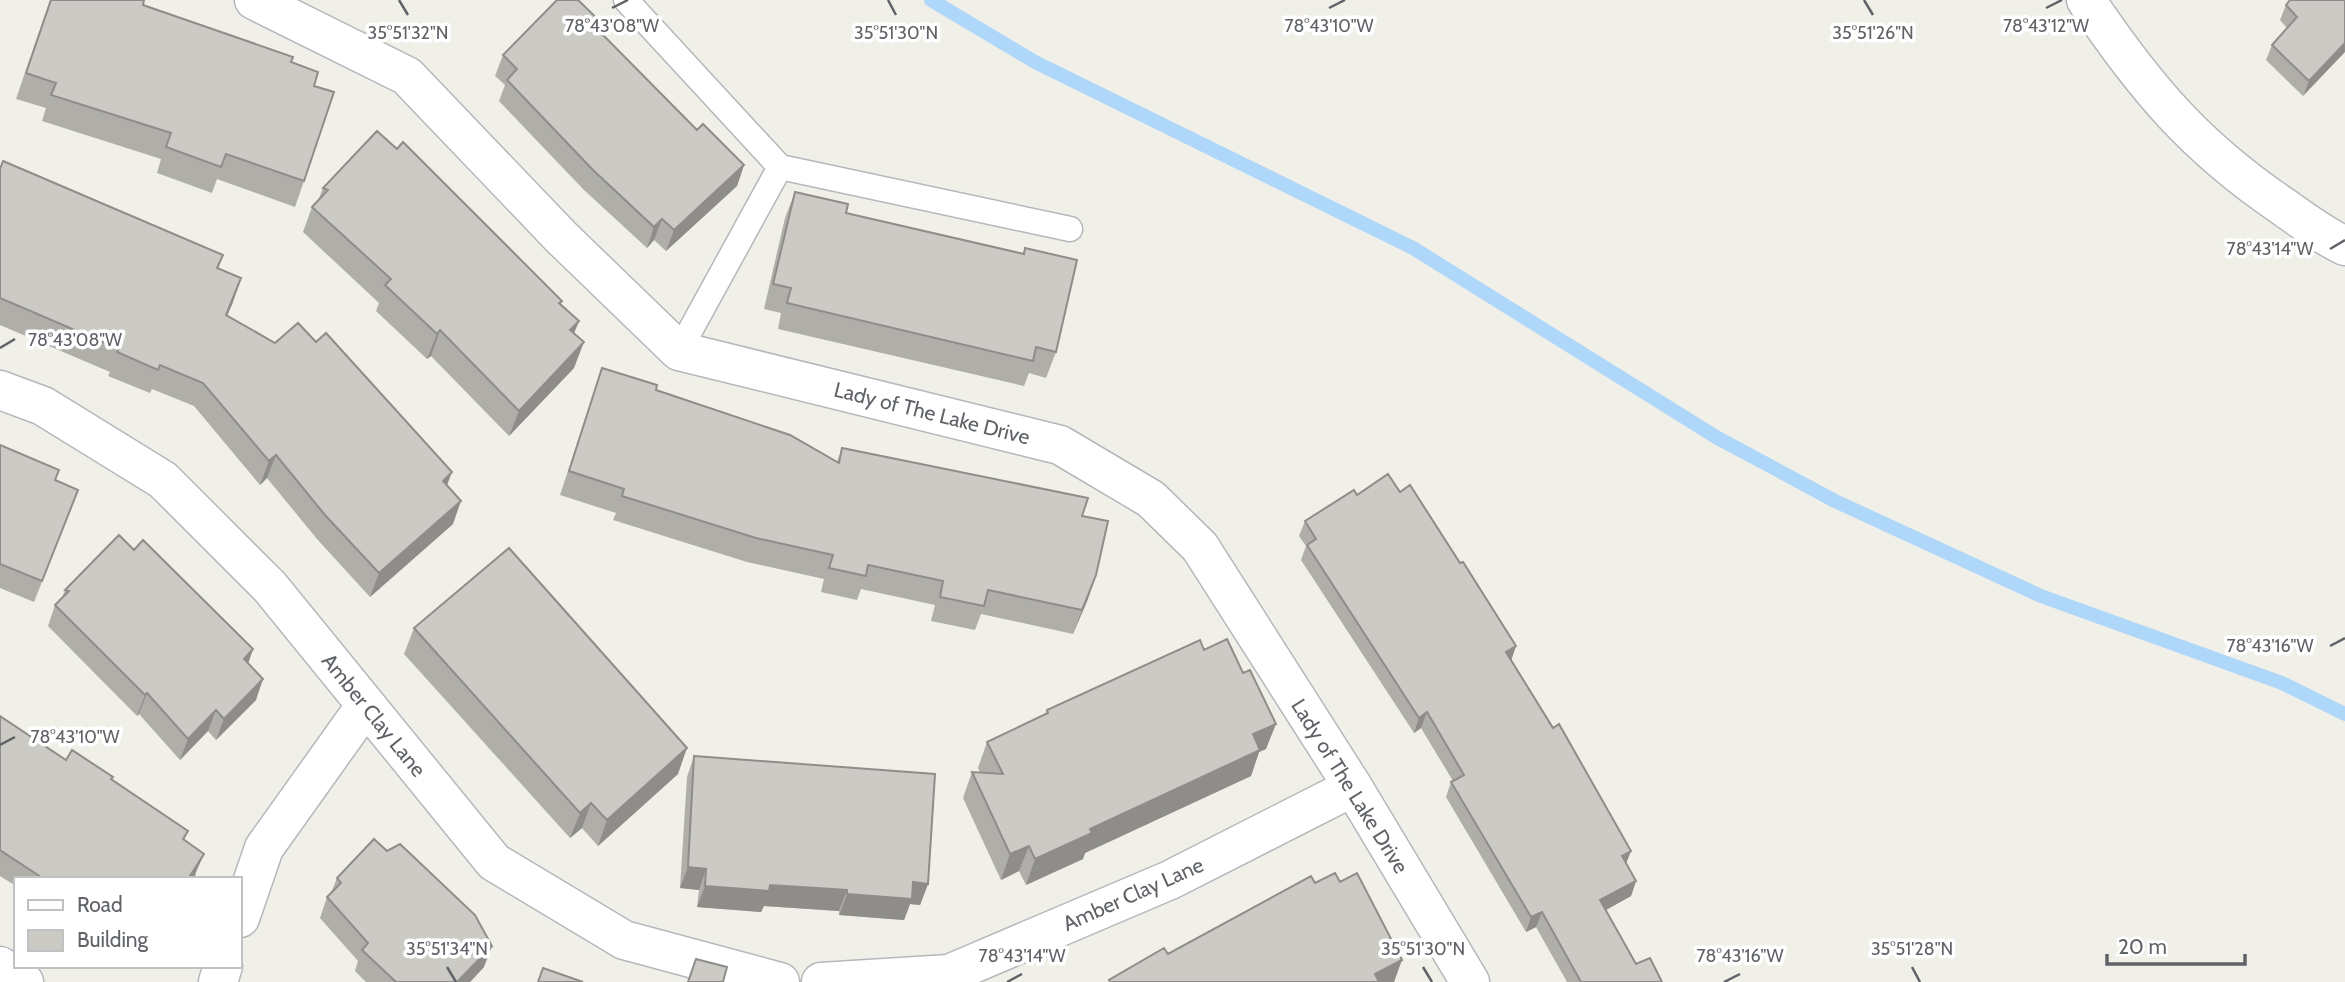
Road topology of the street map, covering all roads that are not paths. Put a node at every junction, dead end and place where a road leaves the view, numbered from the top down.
1 (254, 0) edge
2 (626, 0) edge
3 (2086, 0) edge
4 (780, 167) junction
5 (1070, 229) dead end
6 (2345, 246) edge
7 (679, 351) junction
8 (0, 390) edge
9 (366, 705) junction
10 (1353, 787) junction
11 (242, 912) edge
12 (0, 966) edge
13 (24, 982) edge
14 (780, 982) edge
15 (821, 982) edge
16 (1470, 982) edge

1 - 7 street
2 - 4 lane
3 - 6 street
4 - 5 lane
4 - 7 lane
7 - 10 street, Lady of The Lake Drive
8 - 9 street, Amber Clay Lane
9 - 11 street
9 - 14 street, Amber Clay Lane
10 - 15 street, Amber Clay Lane
10 - 16 street, Lady of The Lake Drive
12 - 13 street

